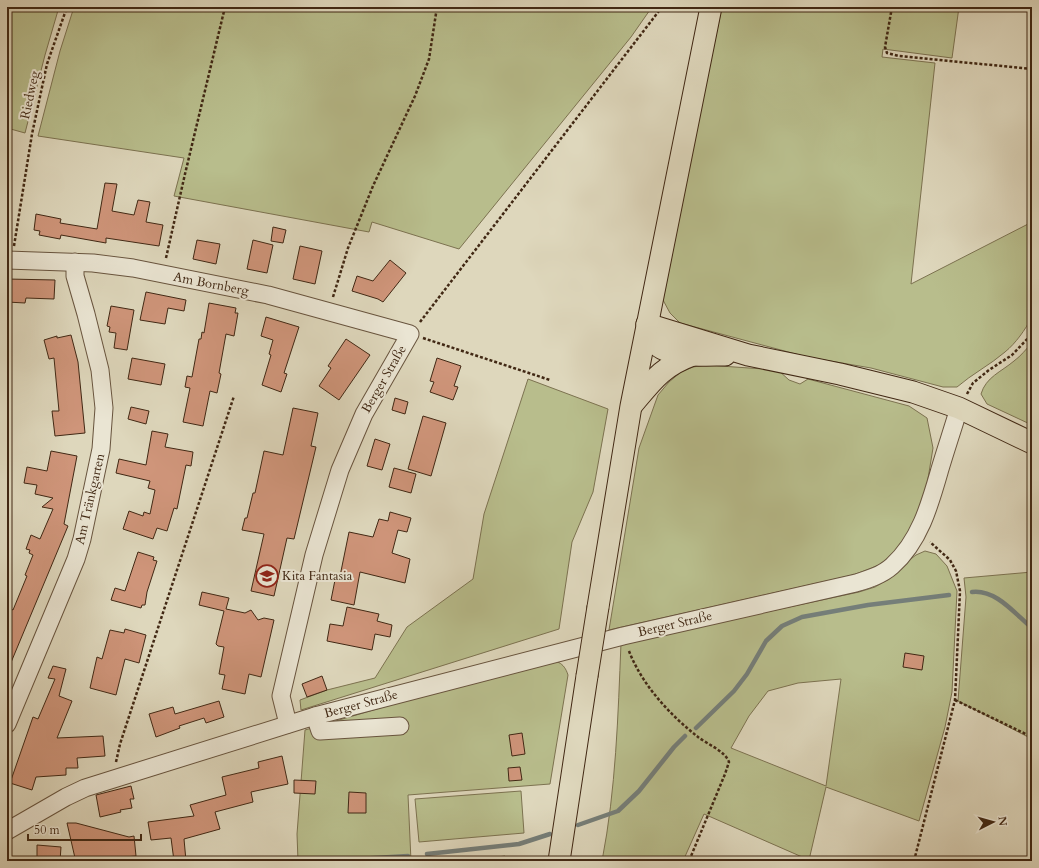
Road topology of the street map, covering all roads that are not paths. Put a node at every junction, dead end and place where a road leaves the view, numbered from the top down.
1 (711, 7) edge
2 (9, 260) edge
3 (75, 262) junction
4 (647, 324) junction
5 (410, 334) joint
6 (748, 354) junction
7 (693, 355) junction
8 (631, 406) junction
9 (959, 408) junction
10 (1032, 443) edge
11 (315, 716) junction
12 (7, 724) edge
13 (288, 724) junction
14 (400, 726) dead end
15 (7, 831) edge
16 (559, 861) edge

1 - 4 main road
2 - 3 street, Am Bornberg
3 - 5 street, Am Bornberg
3 - 12 street, Am Tränkgarten
4 - 6 main road
4 - 7 main road
4 - 8 main road
5 - 13 street, Berger Straße
6 - 7 main road
6 - 9 main road
7 - 8 main road
8 - 16 main road, bridge
9 - 10 main road
9 - 11 street, Berger Straße
11 - 13 street, Berger Straße
11 - 14 street
13 - 15 street, Berger Straße

